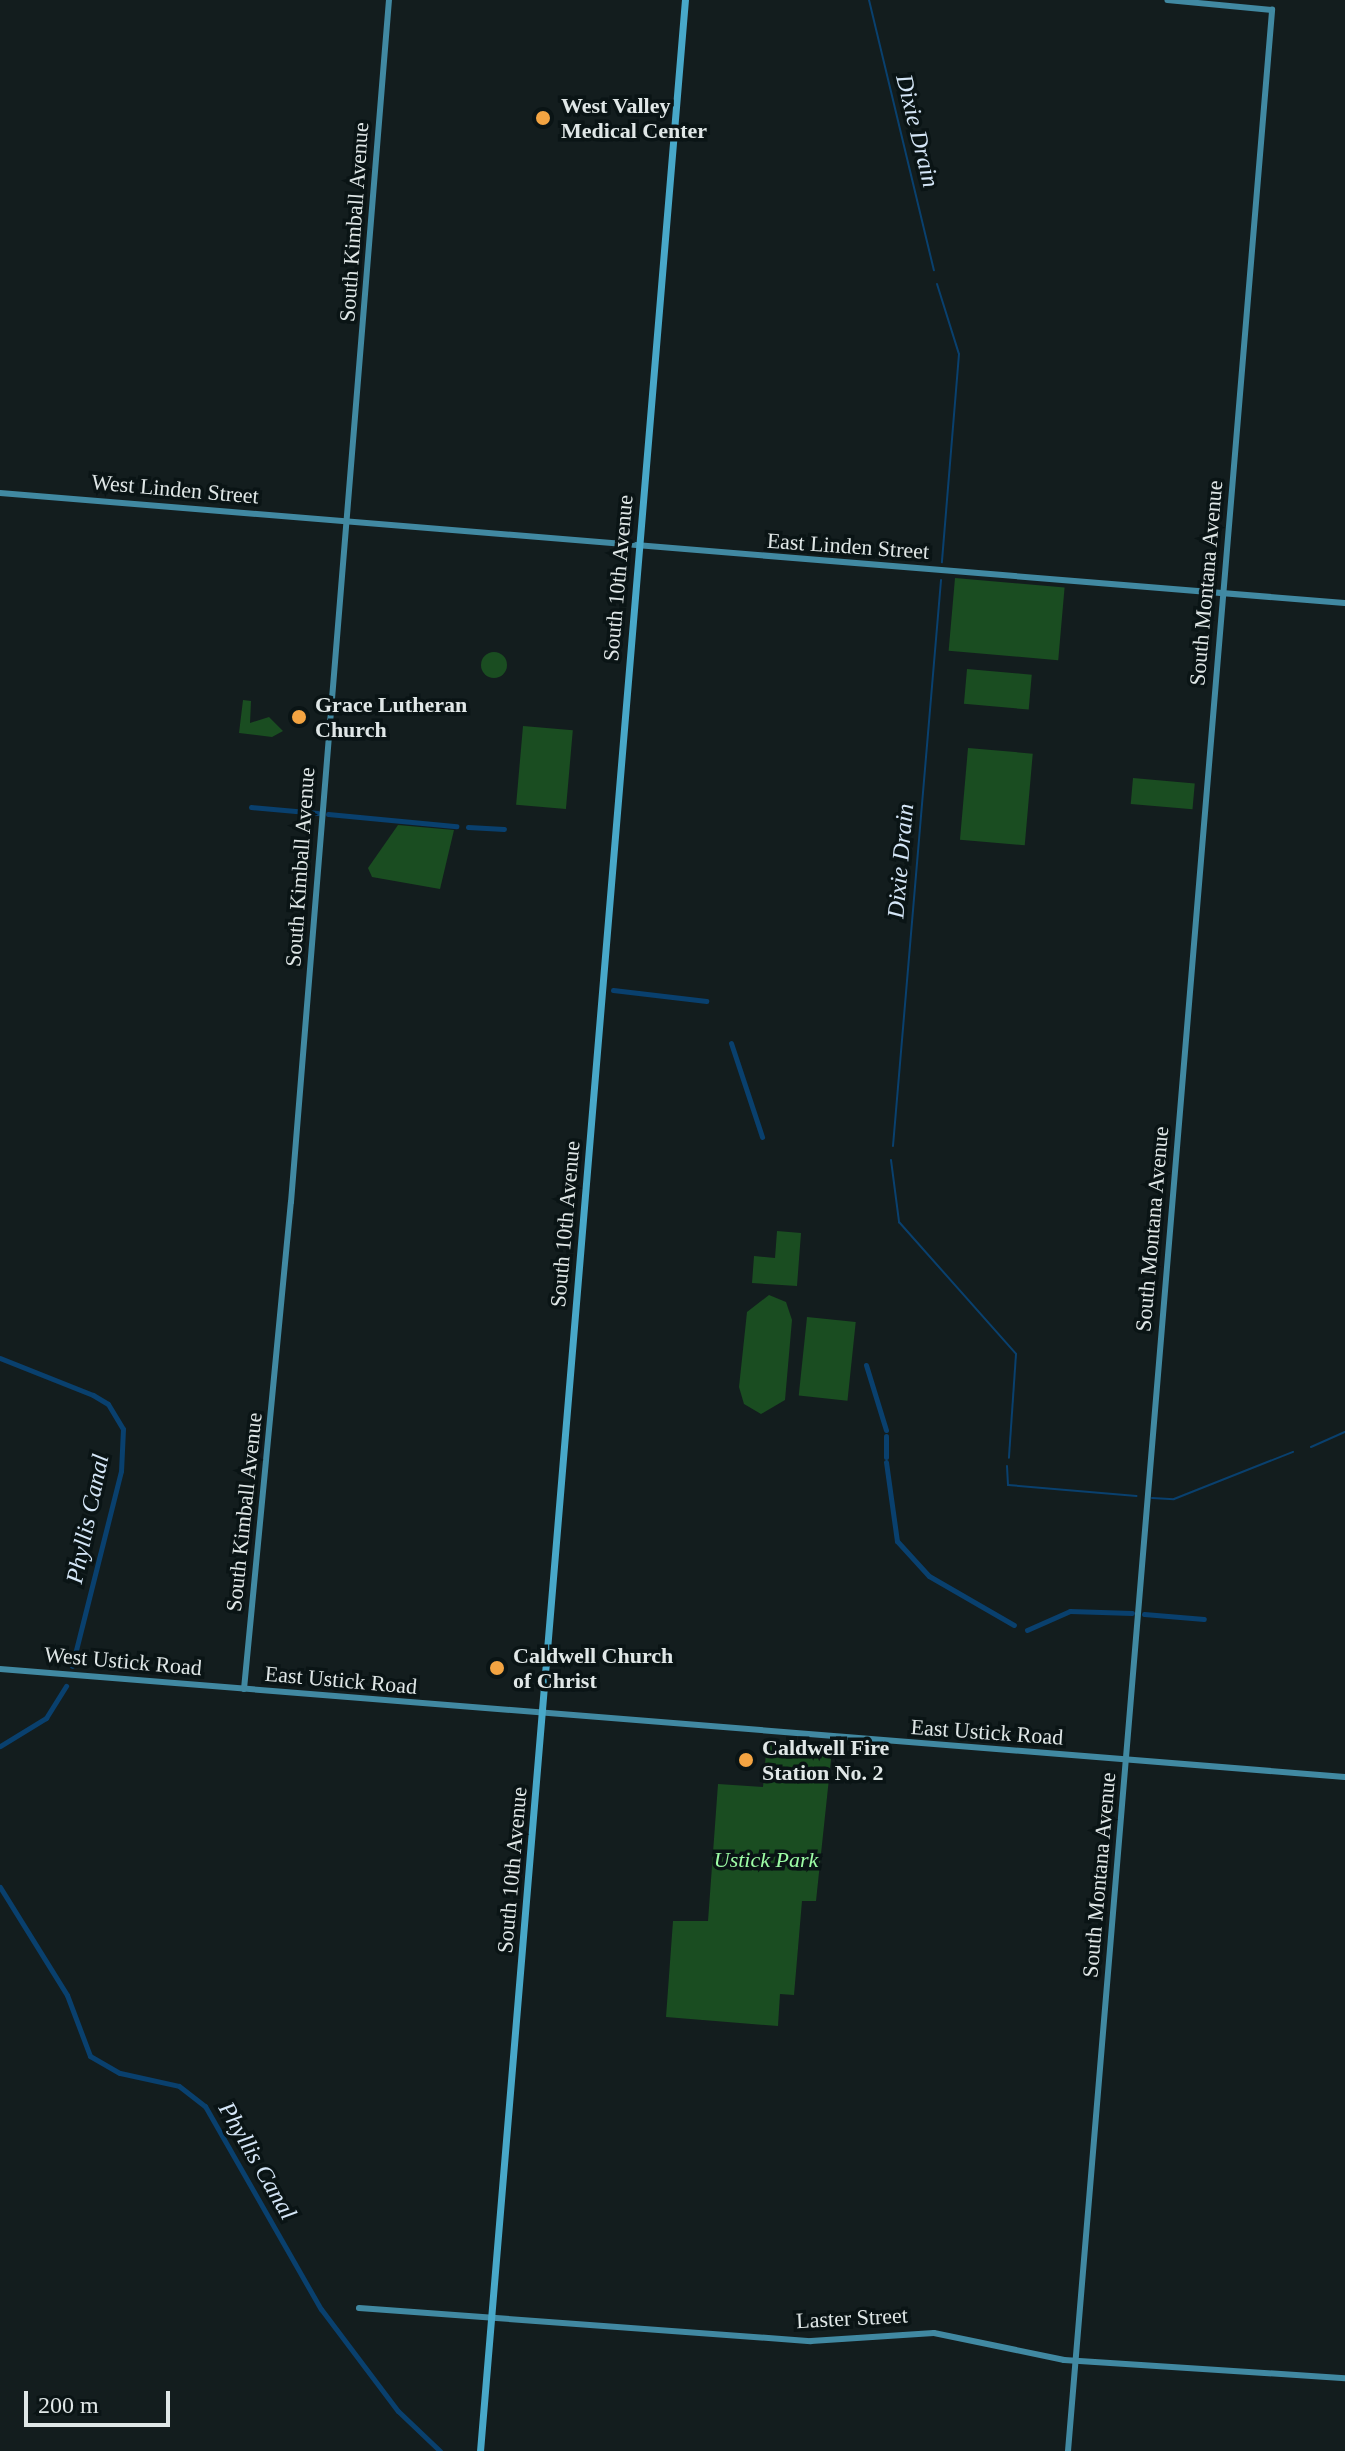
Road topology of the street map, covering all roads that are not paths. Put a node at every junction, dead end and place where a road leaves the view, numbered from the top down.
1 (389, 0) edge
2 (685, 0) edge
3 (1167, 0) edge
4 (0, 493) edge
5 (348, 522) junction
6 (638, 548) junction
7 (1224, 594) junction
8 (1345, 603) edge
9 (0, 1669) edge
10 (244, 1689) junction
11 (542, 1716) junction
12 (1126, 1761) junction
13 (1345, 1777) edge
14 (359, 2308) dead end
15 (491, 2317) junction
16 (1076, 2360) junction
17 (1345, 2378) edge
18 (480, 2451) edge
19 (1068, 2451) edge

1 - 5 street, South Kimball Avenue
2 - 6 main road, South 10th Avenue
3 - 7 street, South Montana Avenue
4 - 5 street, West Linden Street
5 - 6 street, East Linden Street
5 - 10 street, South Kimball Avenue
6 - 7 street, East Linden Street
6 - 11 main road, South 10th Avenue
7 - 8 street, East Linden Street
7 - 12 street, South Montana Avenue
9 - 10 street, West Ustick Road
10 - 11 street, East Ustick Road
11 - 12 street, East Ustick Road
11 - 15 main road, South 10th Avenue
12 - 13 street, East Ustick Road
12 - 16 street, South Montana Avenue
14 - 15 street, Laster Street
15 - 16 street, Laster Street
15 - 18 main road, South 10th Avenue
16 - 17 street, Laster Street
16 - 19 street, South Montana Avenue

